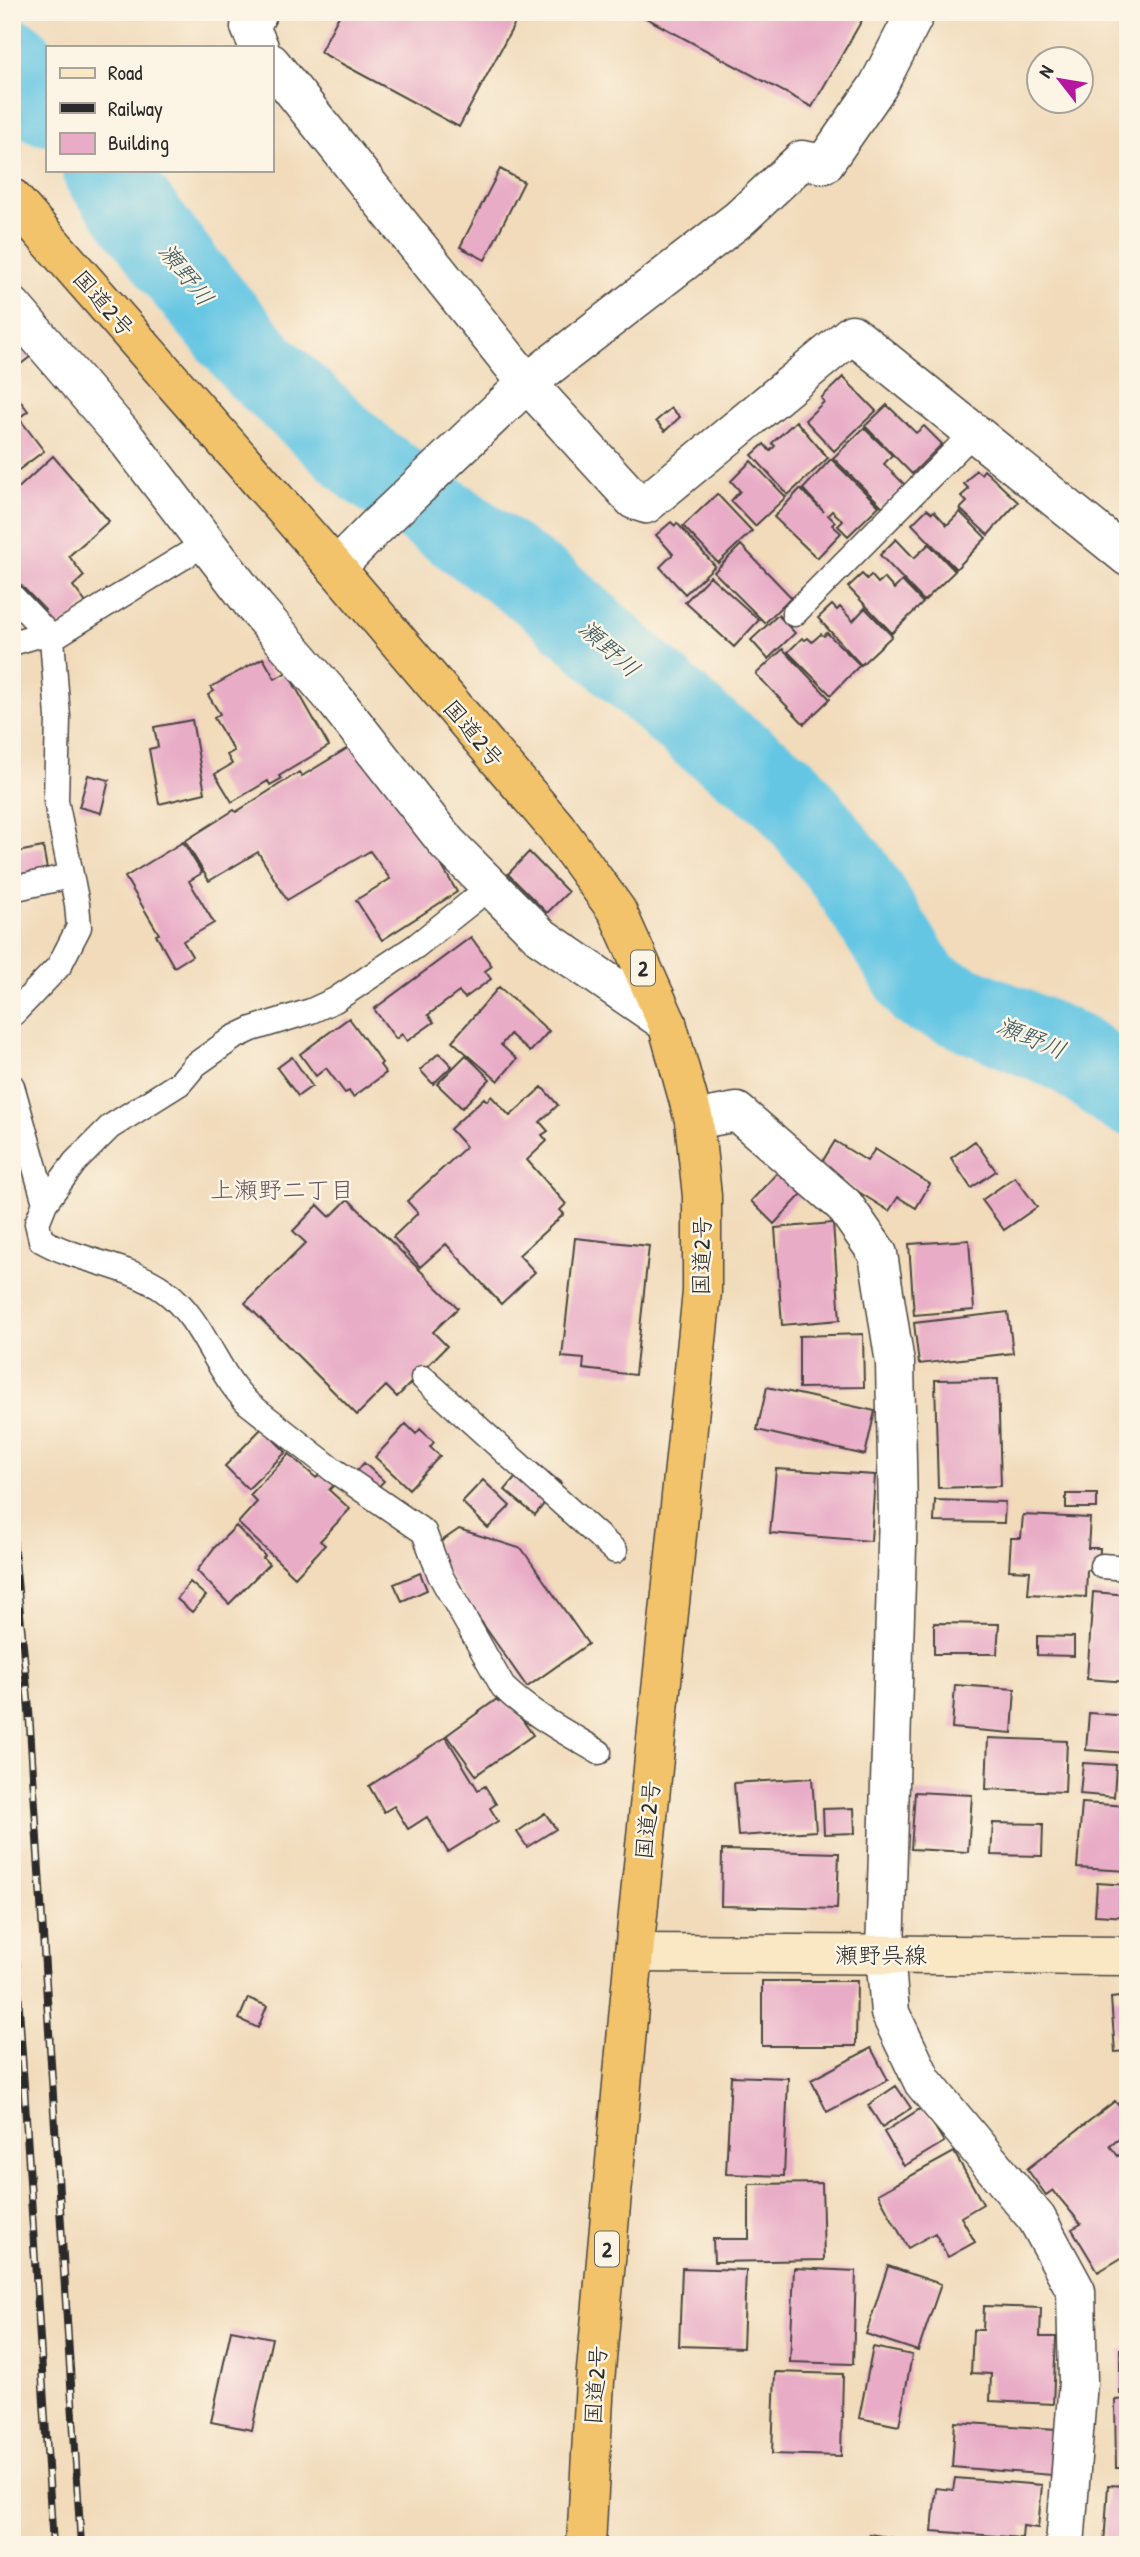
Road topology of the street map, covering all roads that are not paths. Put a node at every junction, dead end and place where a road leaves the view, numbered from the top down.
1 (258, 12) edge
2 (916, 12) edge
3 (259, 46) edge
4 (273, 66) edge
5 (12, 198) edge
6 (12, 306) edge
7 (527, 383) junction
8 (972, 433) junction
9 (206, 543) junction
10 (1128, 557) edge
11 (336, 568) junction
12 (12, 596) edge
13 (794, 614) dead end
14 (49, 635) junction
15 (12, 643) edge
16 (70, 876) junction
17 (490, 887) junction
18 (12, 889) edge
19 (12, 1015) edge
20 (667, 1023) junction
21 (12, 1086) edge
22 (694, 1120) junction
23 (45, 1203) junction
24 (422, 1378) dead end
25 (615, 1551) dead end
26 (1102, 1566) dead end
27 (1128, 1568) edge
28 (599, 1752) dead end
29 (884, 1953) junction
30 (634, 1954) junction
31 (1128, 1956) edge
32 (586, 2545) edge
33 (1065, 2545) edge

1 - 3 street
2 - 7 street
4 - 7 street
5 - 11 highway, 国道2号 / 2
6 - 9 street
7 - 8 street
7 - 11 street
8 - 10 street
8 - 13 lane
9 - 14 lane
9 - 17 street
11 - 20 highway, 国道2号 / 2
12 - 14 lane
14 - 15 lane
14 - 16 lane
16 - 18 lane
16 - 19 lane
17 - 20 street
17 - 23 lane
20 - 22 highway, 国道2号 / 2
21 - 23 lane
22 - 29 street
22 - 30 highway, 国道2号 / 2
23 - 28 lane
24 - 25 lane
26 - 27 lane
29 - 30 main road, 瀬野呉線
29 - 31 main road, 瀬野呉線
29 - 33 street
30 - 32 highway, 国道2号 / 2

